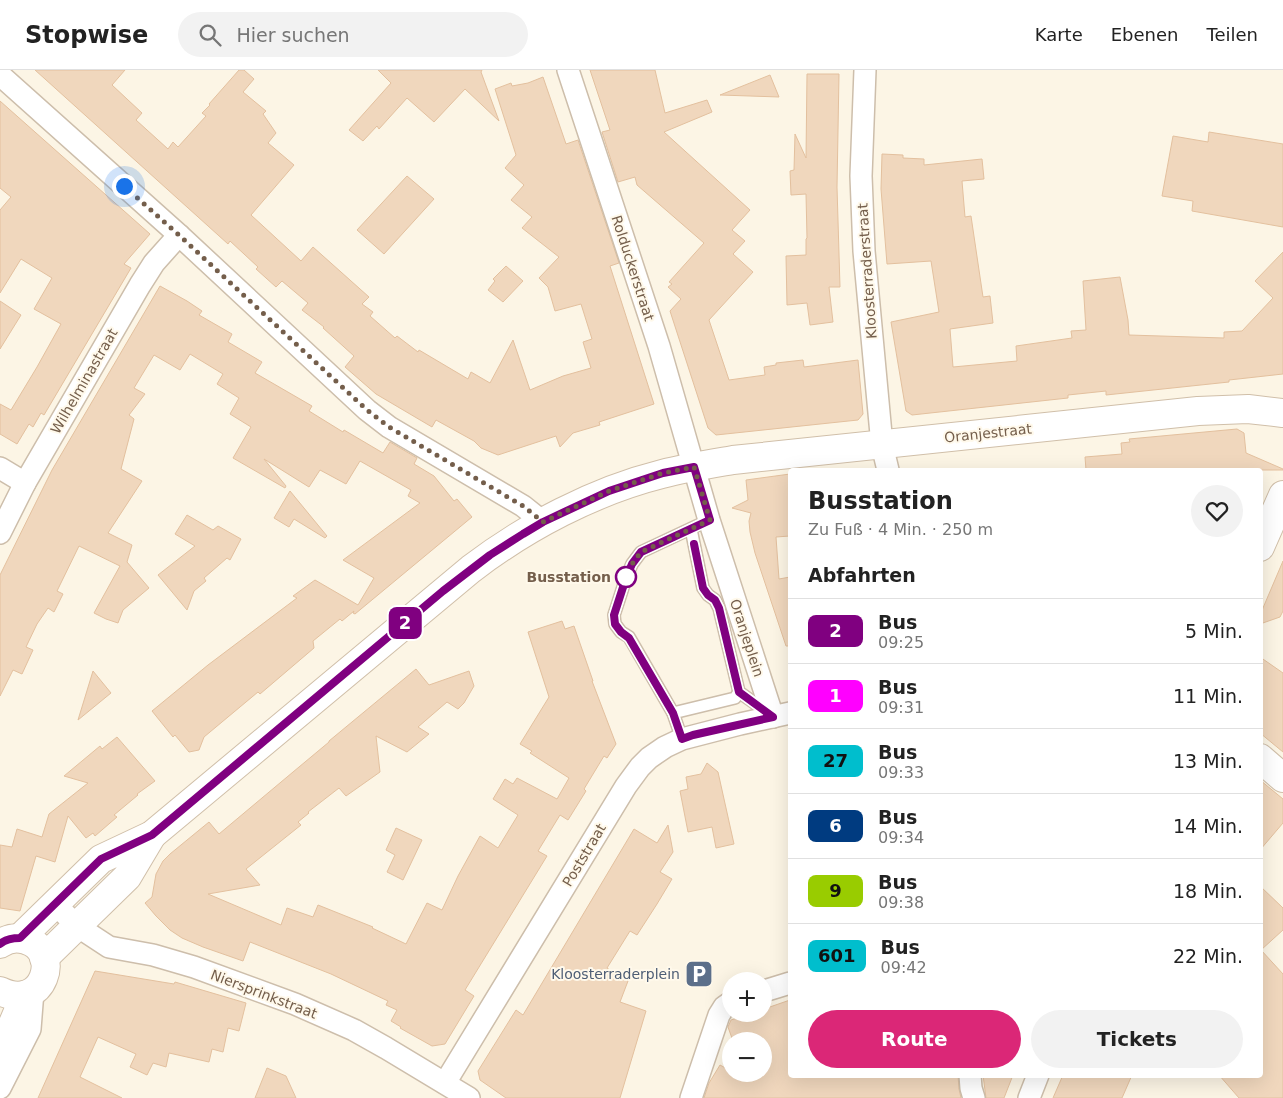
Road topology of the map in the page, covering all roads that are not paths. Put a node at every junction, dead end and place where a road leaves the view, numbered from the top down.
1 (568, 70) edge
2 (865, 70) edge
3 (0, 75) edge
4 (179, 235) junction
5 (1283, 413) edge
6 (885, 457) edge
7 (694, 467) junction
8 (0, 468) edge
9 (25, 483) junction
10 (1283, 495) edge
11 (543, 522) junction
12 (700, 524) junction
13 (0, 533) edge
14 (1263, 540) edge
15 (739, 692) junction
16 (673, 713) junction
17 (781, 715) edge
18 (682, 739) junction
19 (1263, 761) edge
20 (1283, 778) edge
21 (152, 835) junction
22 (55, 904) junction
23 (77, 926) junction
24 (6, 941) edge
25 (44, 958) junction
26 (788, 984) edge
27 (772, 989) edge
28 (12, 992) edge
29 (722, 1011) edge
30 (0, 1054) edge
31 (970, 1078) edge
32 (1037, 1078) edge
33 (445, 1083) junction
34 (0, 1088) edge
35 (469, 1098) edge
36 (691, 1098) edge
37 (974, 1098) edge
38 (1029, 1098) edge

1 - 7 street, Rolduckerstraat
2 - 6 street, Kloosterraderstraat
3 - 4 street
4 - 9 street, Wilhelminastraat
4 - 11 street
5 - 6 main road, Oranjestraat
6 - 7 main road, Oranjestraat
7 - 11 main road, Oranjestraat
7 - 12 street, Oranjeplein
8 - 9 street
9 - 13 street, Wilhelminastraat
10 - 14 main road
11 - 21 main road, Oranjestraat
12 - 15 lane, Oranjeplein
12 - 16 lane
12 - 17 street, Oranjeplein
15 - 16 lane, Oranjeplein
15 - 17 lane, Oranjeplein
16 - 18 lane
17 - 18 street, Poststraat
18 - 33 street, Poststraat
19 - 20 main road
21 - 22 main road
21 - 23 main road
22 - 23 street, Niersprinkstraat
22 - 24 main road
23 - 25 main road
23 - 33 street, Niersprinkstraat
24 - 25 main road
25 - 28 main road
26 - 27 street
28 - 30 main road
28 - 34 street
29 - 36 street
31 - 37 street
32 - 38 street
33 - 35 street, Niersprinkstraat

